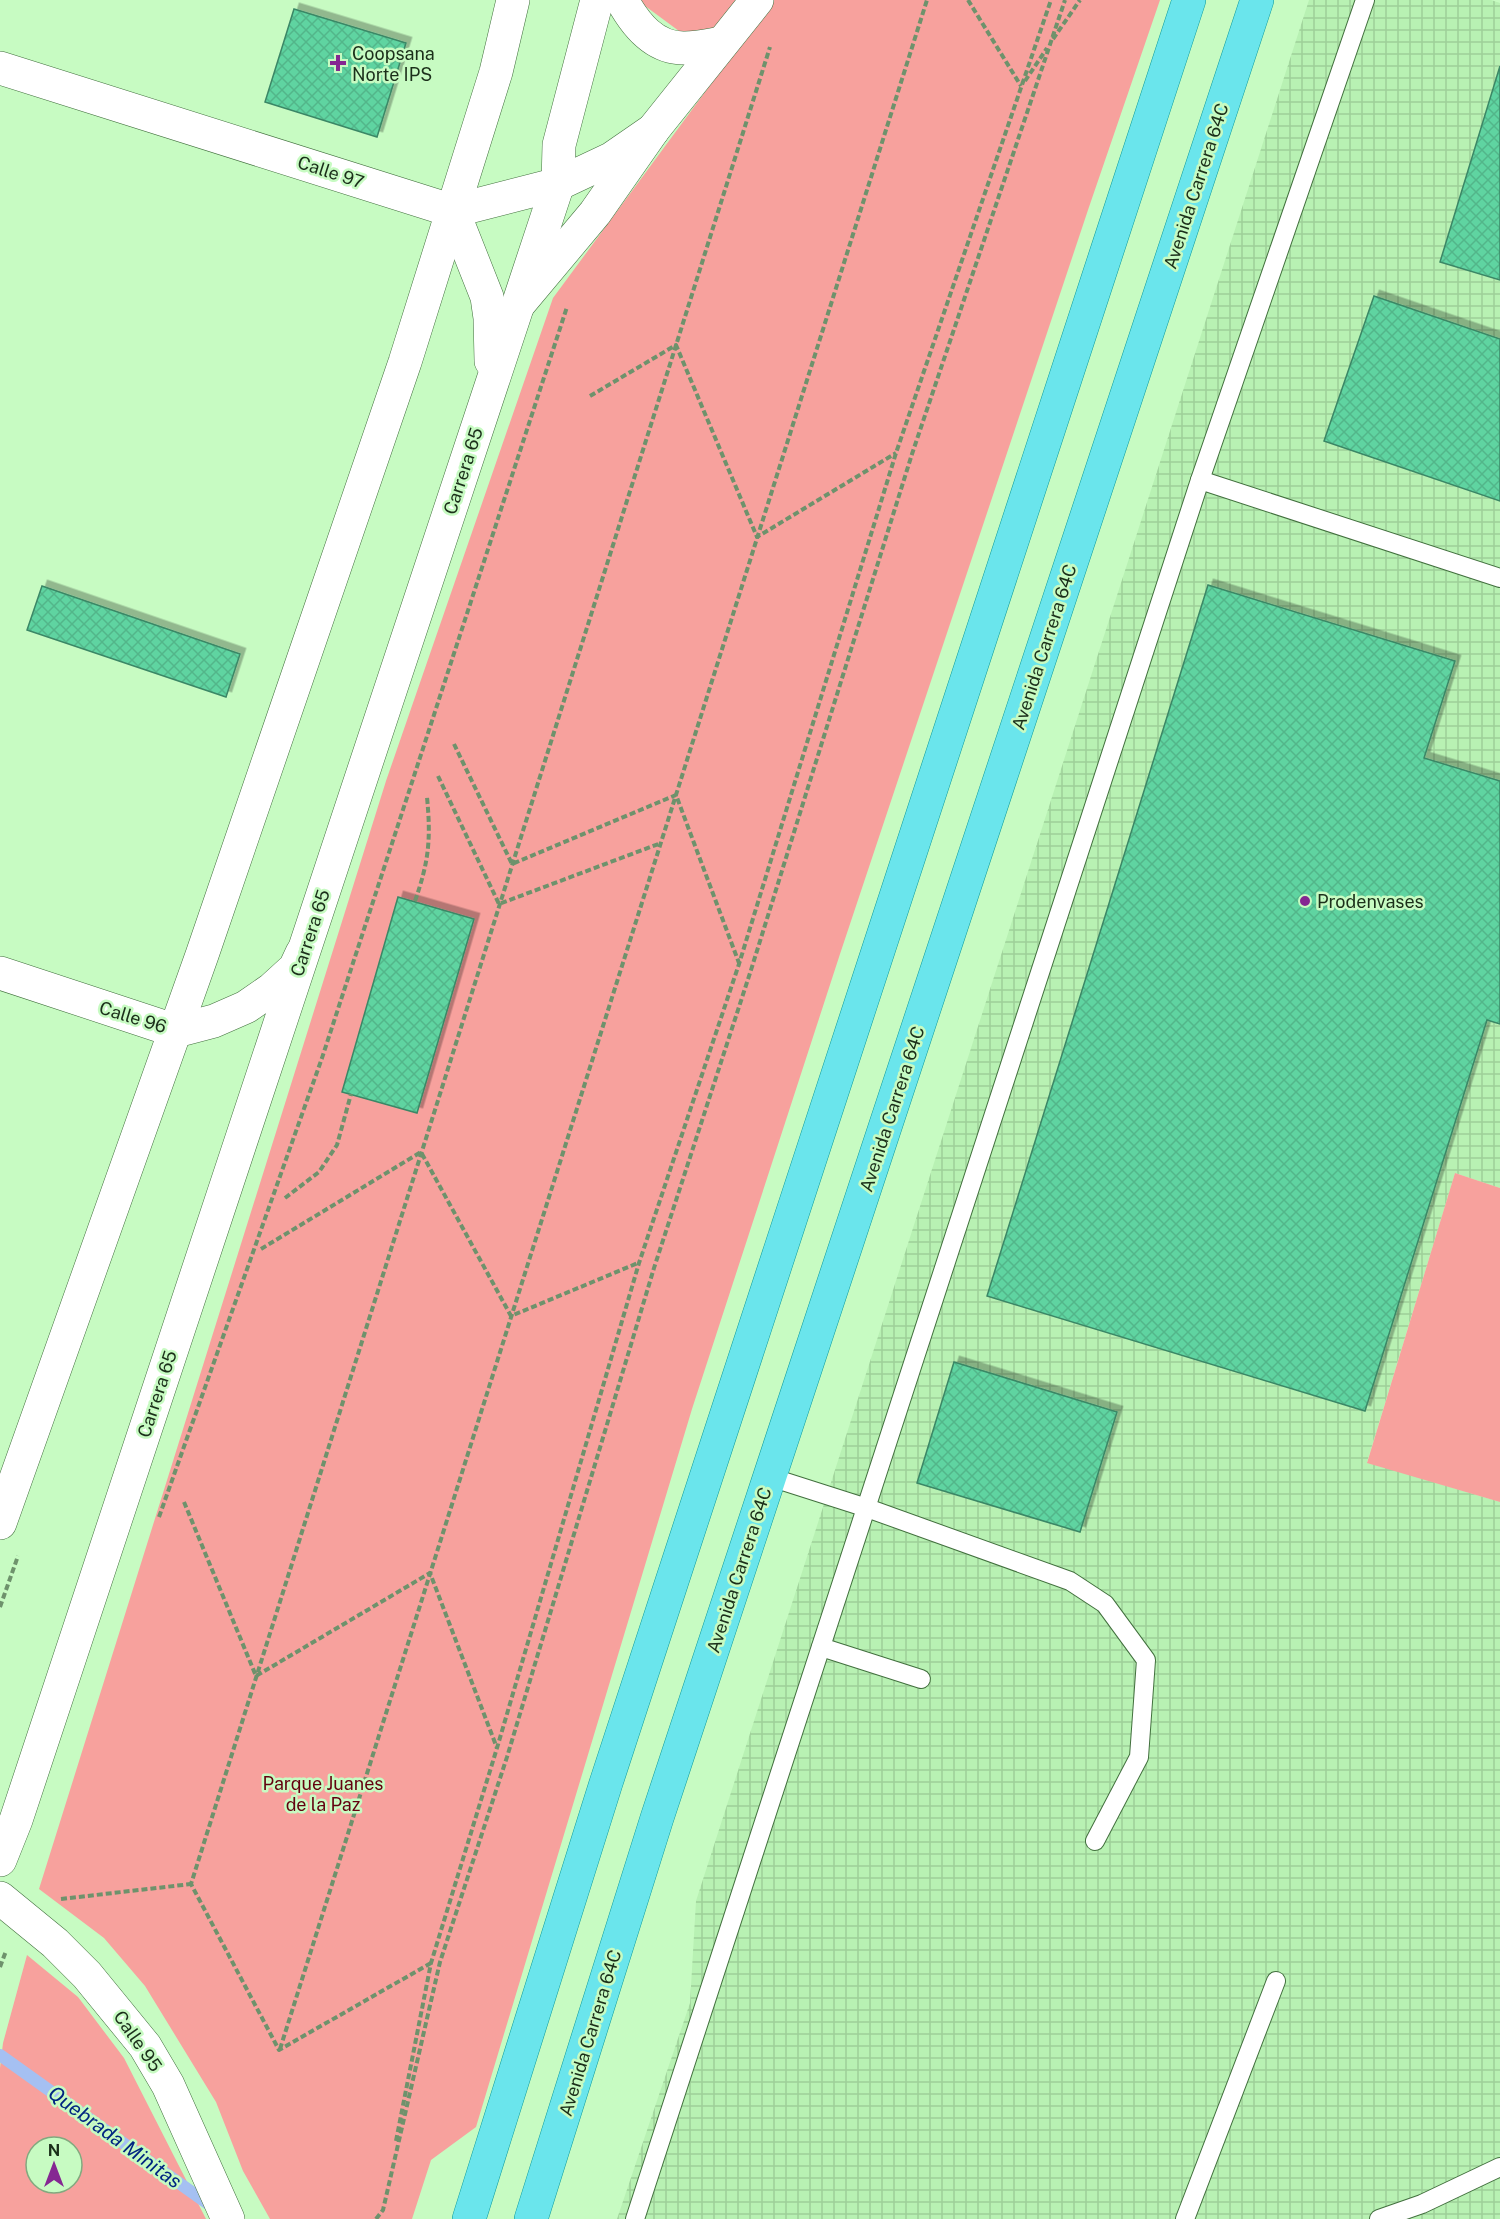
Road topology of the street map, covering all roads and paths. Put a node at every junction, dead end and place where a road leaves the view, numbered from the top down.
1 (513, 0) edge
2 (597, 0) edge
3 (622, 0) edge
4 (757, 0) edge
5 (927, 0) edge
6 (968, 0) edge
7 (1051, 0) edge
8 (1065, 0) edge
9 (1080, 0) edge
10 (1189, 0) edge
11 (1257, 0) edge
12 (1365, 0) edge
13 (722, 43) junction
14 (1050, 43) junction
15 (771, 44) dead end
16 (0, 68) edge
17 (1021, 87) junction
18 (653, 130) junction
19 (558, 184) junction
20 (453, 211) junction
21 (570, 298) dead end
22 (518, 305) junction
23 (676, 345) junction
24 (491, 385) junction
25 (590, 396) dead end
26 (896, 453) junction
27 (1200, 480) junction
28 (757, 537) junction
29 (1500, 578) edge
30 (454, 744) dead end
31 (438, 776) dead end
32 (676, 795) junction
33 (427, 797) dead end
34 (661, 843) junction
35 (512, 864) junction
36 (415, 901) dead end
37 (499, 904) junction
38 (308, 940) junction
39 (739, 964) junction
40 (0, 973) edge
41 (176, 1031) junction
42 (351, 1094) dead end
43 (421, 1152) junction
44 (285, 1198) dead end
45 (261, 1249) dead end
46 (639, 1263) junction
47 (511, 1316) junction
48 (770, 1477) junction
49 (184, 1502) dead end
50 (867, 1508) junction
51 (159, 1517) dead end
52 (0, 1523) edge
53 (430, 1573) junction
54 (821, 1647) junction
55 (256, 1676) junction
56 (921, 1679) dead end
57 (497, 1748) junction
58 (1095, 1841) dead end
59 (0, 1860) edge
60 (191, 1884) junction
61 (0, 1898) edge
62 (56, 1900) dead end
63 (431, 1963) junction
64 (1276, 1982) dead end
65 (279, 2050) junction
66 (1500, 2167) edge
67 (383, 2210) junction
68 (535, 2212) edge
69 (228, 2219) edge
70 (376, 2219) edge
71 (469, 2219) edge
72 (634, 2219) edge
73 (1185, 2219) edge
74 (1379, 2219) edge

1 - 20 main road
2 - 19 main road, Carrera 65
3 - 13 main road
4 - 13 main road
5 - 28 path
6 - 17 path
7 - 17 path
8 - 14 path
9 - 14 path
10 - 71 main road
11 - 48 main road, Avenida Carrera 64C
12 - 27 lane
13 - 18 main road
14 - 17 path
14 - 67 path
15 - 23 path
16 - 20 main road, Calle 97
17 - 26 path
18 - 19 main road
18 - 22 main road
19 - 20 main road
19 - 22 main road, Carrera 65
20 - 24 main road
20 - 41 main road
21 - 51 path
22 - 24 main road, Carrera 65
23 - 25 path
23 - 28 path
23 - 35 path
24 - 38 main road, Carrera 65
26 - 28 path
26 - 39 path
27 - 29 lane
27 - 50 lane
28 - 32 path
30 - 35 path
31 - 37 path
32 - 34 path
32 - 35 path
32 - 39 path
33 - 36 path
34 - 37 path
34 - 47 path
35 - 37 path
37 - 43 path
38 - 41 main road, Calle 96
38 - 59 main road, Carrera 65
39 - 46 path
40 - 41 main road, Calle 96
41 - 52 main road
42 - 44 path
43 - 45 path
43 - 47 path
43 - 55 path
46 - 47 path
46 - 57 path
47 - 53 path
48 - 50 lane
48 - 68 main road, Avenida Carrera 64C
49 - 55 path
50 - 54 lane
50 - 58 lane
53 - 55 path
53 - 57 path
53 - 65 path
54 - 56 lane
54 - 72 lane
55 - 60 path
57 - 63 path
60 - 62 path
60 - 65 path
61 - 69 main road, Calle 95
63 - 65 path
63 - 67 path
64 - 73 lane
66 - 74 lane
67 - 70 path

